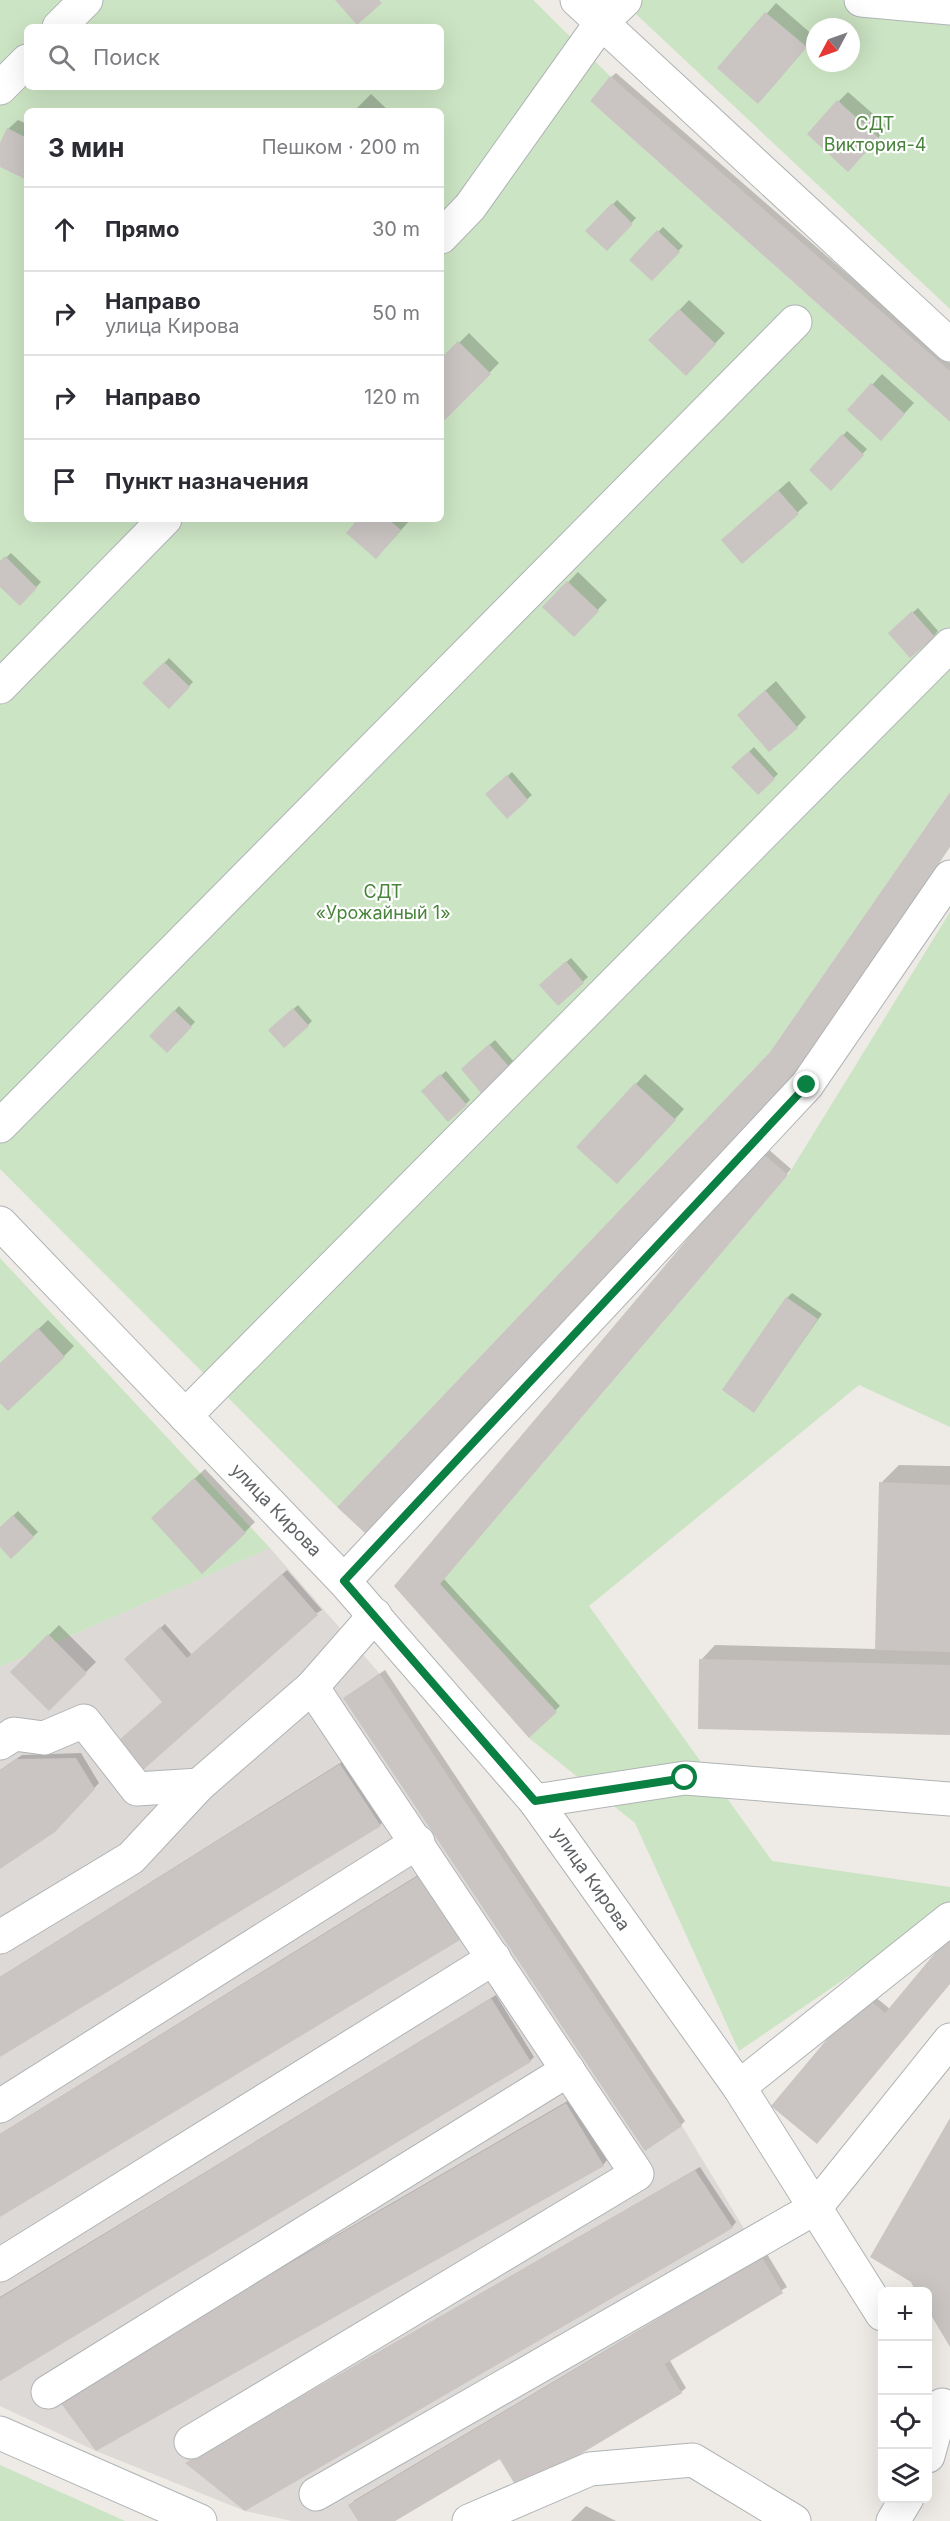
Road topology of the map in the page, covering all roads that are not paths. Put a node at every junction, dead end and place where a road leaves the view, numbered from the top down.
1 (86, 0) edge
2 (577, 0) edge
3 (625, 0) edge
4 (861, 0) edge
5 (950, 8) edge
6 (600, 23) junction
7 (62, 24) edge
8 (24, 64) edge
9 (0, 88) edge
10 (444, 234) edge
11 (795, 322) dead end
12 (950, 345) edge
13 (162, 522) edge
14 (950, 645) edge
15 (0, 687) edge
16 (950, 877) edge
17 (0, 1126) edge
18 (0, 1223) edge
19 (185, 1416) junction
20 (344, 1581) junction
21 (375, 1615) junction
22 (312, 1687) junction
23 (0, 1743) edge
24 (199, 1785) junction
25 (950, 1799) edge
26 (535, 1801) junction
27 (418, 1842) junction
28 (950, 1919) edge
29 (0, 1937) edge
30 (494, 1958) junction
31 (950, 2040) edge
32 (568, 2070) junction
33 (739, 2087) junction
34 (0, 2106) edge
35 (815, 2208) junction
36 (0, 2265) edge
37 (878, 2308) edge
38 (48, 2392) dead end
39 (940, 2402) edge
40 (0, 2433) edge
41 (191, 2442) dead end
42 (929, 2449) edge
43 (316, 2494) dead end
44 (904, 2503) edge
45 (200, 2521) edge
46 (469, 2521) edge
47 (794, 2521) edge
48 (893, 2521) edge

1 - 7 street
2 - 6 street
3 - 6 street
4 - 5 street
6 - 10 street
6 - 12 street
8 - 9 street
11 - 17 street
13 - 15 street
14 - 19 street
16 - 20 street
18 - 19 street, улица Кирова
19 - 20 street, улица Кирова
20 - 21 street, улица Кирова
21 - 22 street
21 - 26 street, улица Кирова
22 - 24 street
22 - 27 street
23 - 24 street
24 - 29 street
25 - 26 street
26 - 33 street, улица Кирова
27 - 30 street
27 - 34 street
28 - 33 street
30 - 32 street
30 - 36 street
31 - 35 street
32 - 38 street
32 - 41 street
33 - 35 street, улица Кирова
35 - 37 street, улица Кирова
35 - 43 street
39 - 42 street
40 - 45 street
44 - 48 street
46 - 47 street

